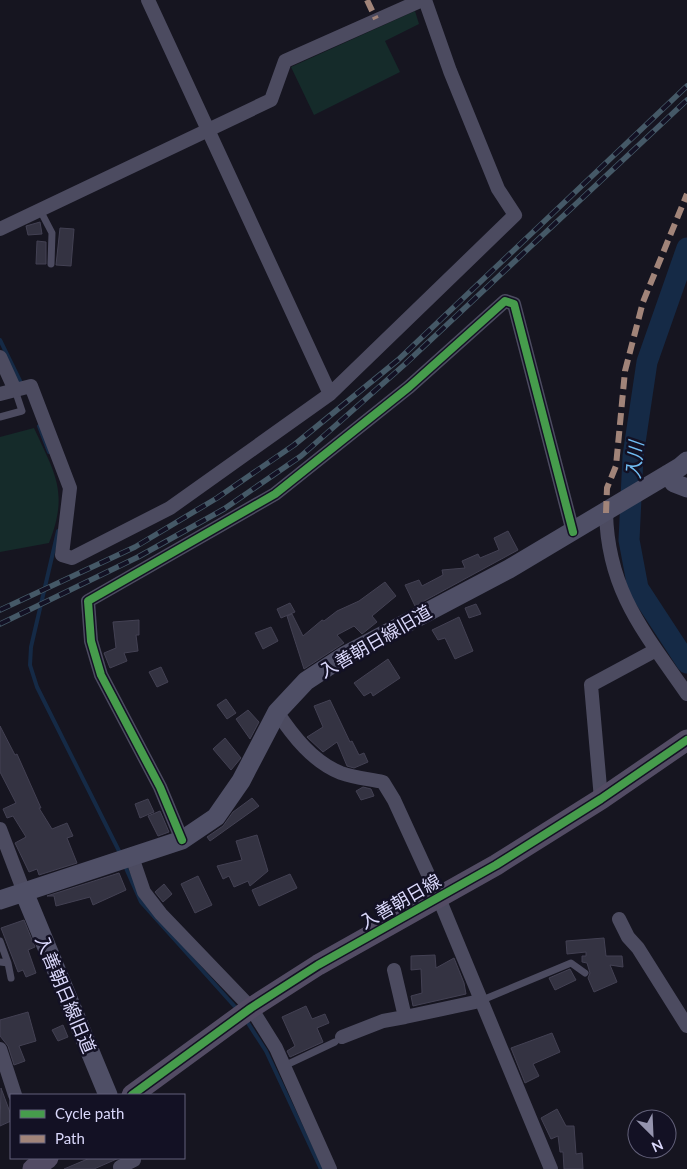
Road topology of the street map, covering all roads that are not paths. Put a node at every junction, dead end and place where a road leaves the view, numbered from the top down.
1 (148, 0) edge
2 (423, 0) edge
3 (208, 132) junction
4 (40, 210) junction
5 (0, 229) edge
6 (51, 264) dead end
7 (0, 357) edge
8 (15, 390) junction
9 (0, 394) edge
10 (330, 394) junction
11 (0, 417) edge
12 (687, 461) edge
13 (660, 479) junction
14 (687, 488) edge
15 (610, 510) junction
16 (573, 532) junction
17 (656, 650) junction
18 (687, 694) edge
19 (277, 712) junction
20 (687, 740) edge
21 (601, 799) junction
22 (0, 829) edge
23 (182, 840) junction
24 (132, 857) junction
25 (24, 892) junction
26 (438, 896) junction
27 (0, 900) edge
28 (619, 919) dead end
29 (0, 941) edge
30 (4, 963) edge
31 (394, 970) dead end
32 (585, 973) dead end
33 (11, 978) dead end
34 (480, 1001) junction
35 (251, 1008) junction
36 (405, 1017) junction
37 (687, 1026) edge
38 (338, 1039) joint
39 (0, 1049) edge
40 (284, 1066) junction
41 (4, 1074) edge
42 (14, 1094) edge
43 (108, 1094) edge
44 (133, 1094) edge
45 (133, 1159) edge
46 (121, 1169) edge
47 (330, 1169) edge
48 (551, 1169) edge

1 - 3 street
2 - 3 street
2 - 10 street
3 - 4 street
3 - 10 street
4 - 5 street
4 - 6 lane
7 - 8 street
8 - 9 street
8 - 10 street
8 - 11 lane
12 - 13 street, 入善朝日線旧道
13 - 14 street
13 - 15 street, 入善朝日線旧道
15 - 16 street, 入善朝日線旧道
15 - 17 street
16 - 19 street, 入善朝日線旧道
16 - 23 street
17 - 18 street
17 - 21 street
19 - 23 street, 入善朝日線旧道
19 - 26 street
20 - 21 main road, 入善朝日線
21 - 26 main road, 入善朝日線
22 - 25 street
23 - 24 street, 入善朝日線旧道
24 - 25 street, 入善朝日線旧道
24 - 35 street
25 - 27 street, 入善朝日線旧道
25 - 43 street, 入善朝日線旧道
26 - 34 street
26 - 35 main road, 入善朝日線
28 - 37 street
29 - 30 lane
30 - 33 lane
31 - 36 street
32 - 34 lane
34 - 36 street
34 - 48 street
35 - 40 street
35 - 44 main road, 入善朝日線
36 - 38 street
38 - 40 lane
39 - 41 street
40 - 47 street
41 - 42 street
45 - 46 street

